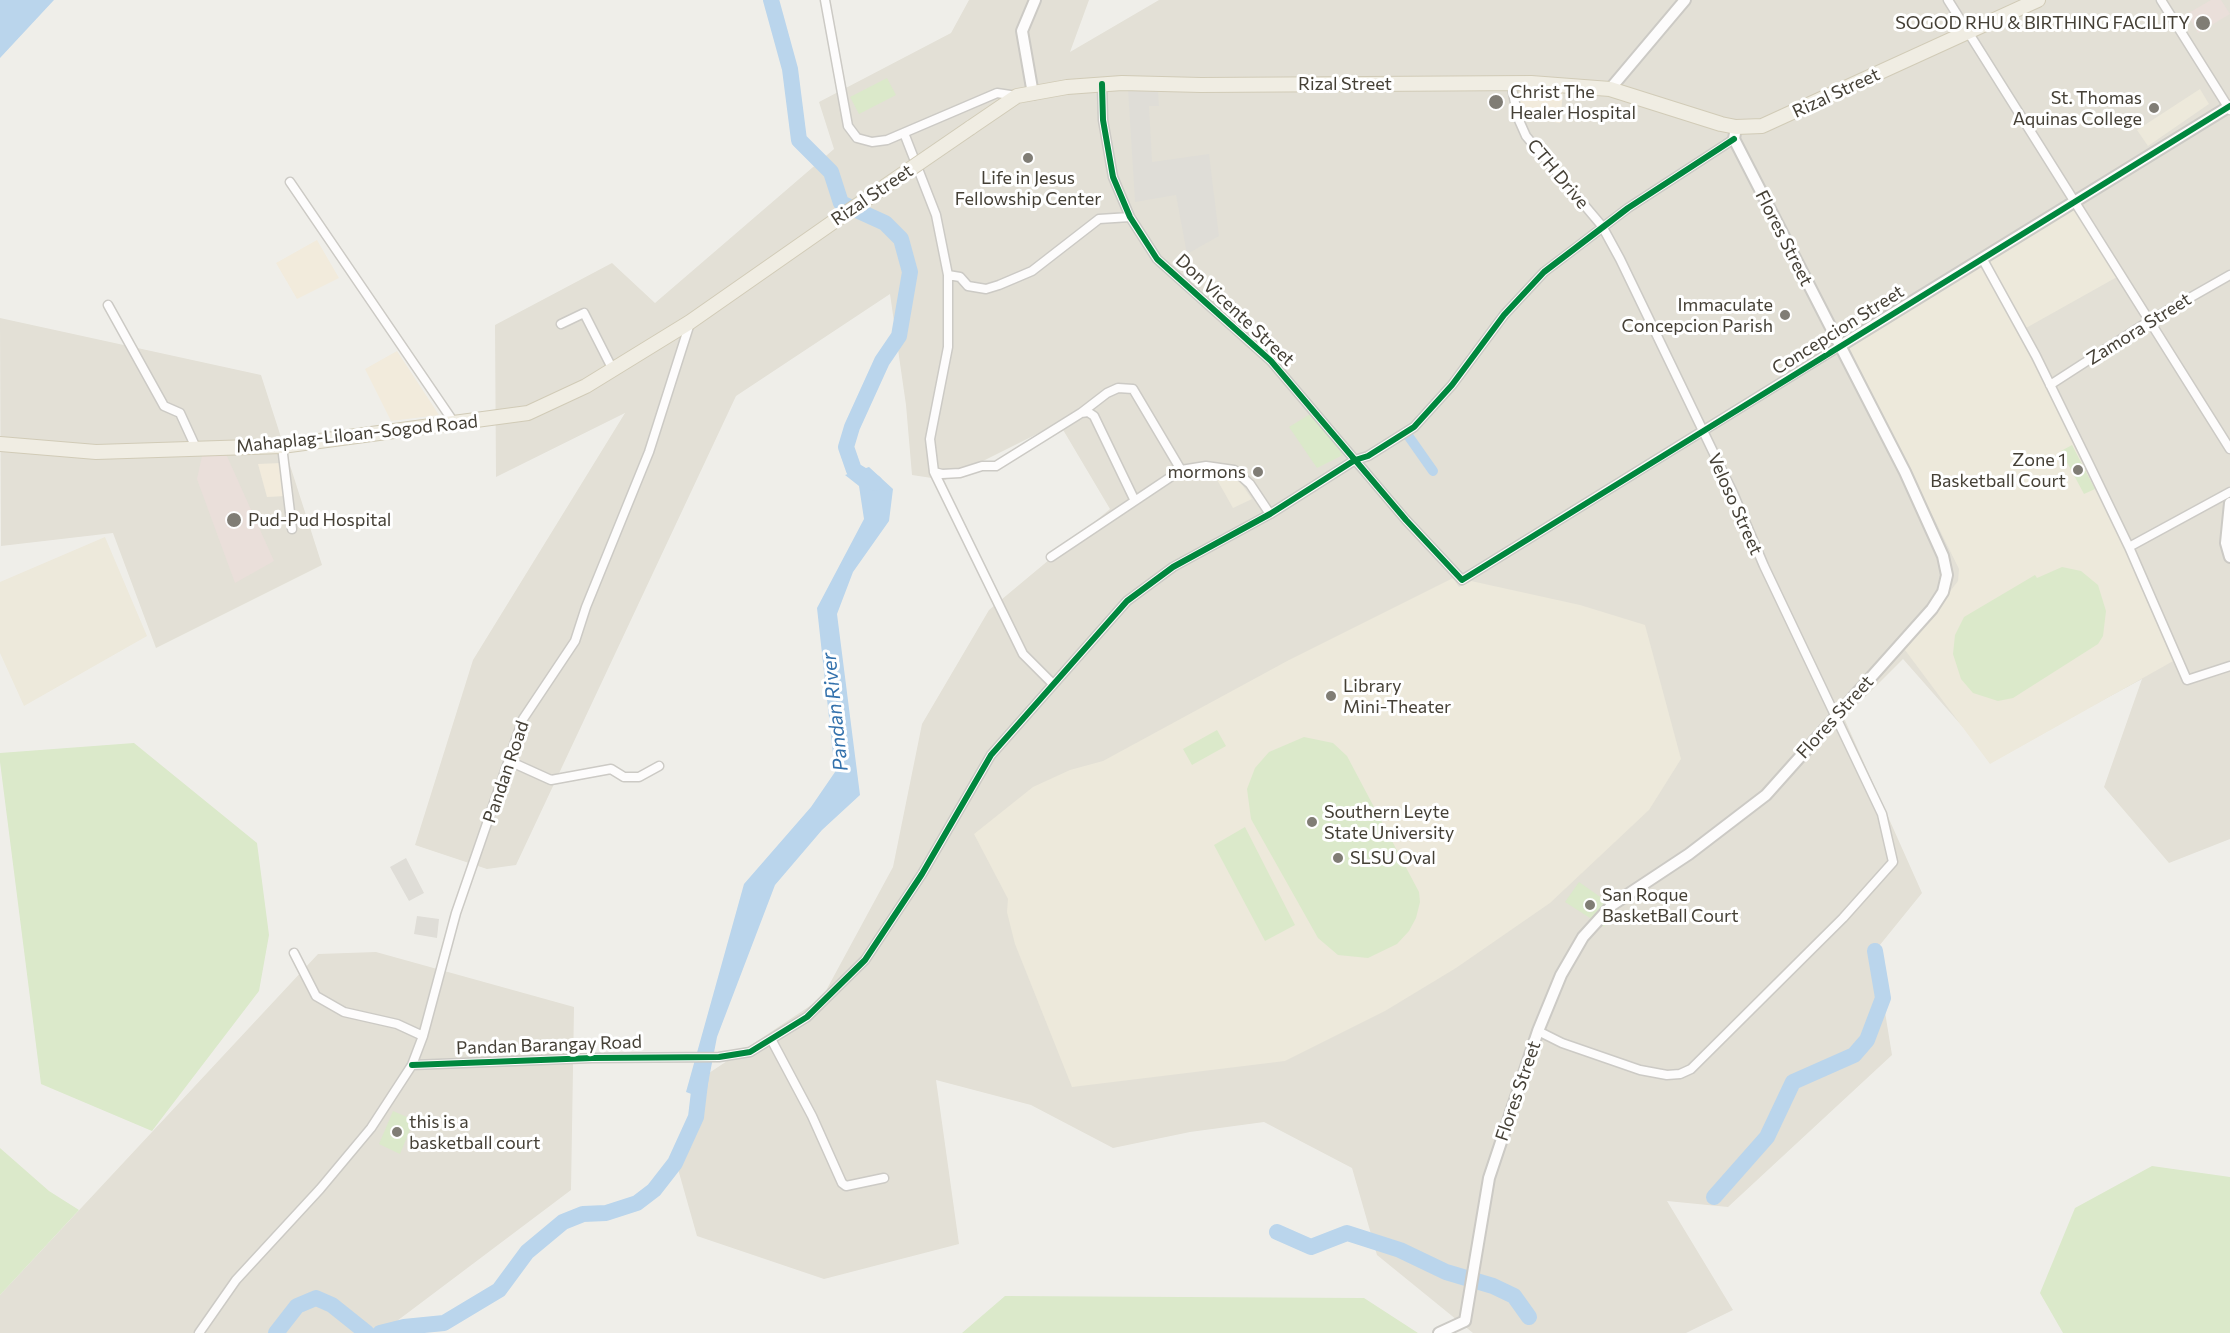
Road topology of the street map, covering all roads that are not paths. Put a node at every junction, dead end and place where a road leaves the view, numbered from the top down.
1 (825, 0) edge
2 (1035, 0) edge
3 (1685, 0) edge
4 (1948, 0) edge
5 (2037, 0) edge
6 (2161, 0) edge
7 (1968, 33) junction
8 (1511, 83) junction
9 (1102, 84) junction
10 (1610, 89) junction
11 (1033, 94) junction
12 (1017, 96) junction
13 (2229, 108) edge
14 (904, 133) junction
15 (1735, 133) junction
16 (290, 182) dead end
17 (2074, 202) junction
18 (1130, 217) junction
19 (1602, 226) junction
20 (1982, 258) junction
21 (2230, 274) edge
22 (948, 275) junction
23 (108, 305) dead end
24 (2149, 321) junction
25 (690, 322) junction
26 (561, 324) dead end
27 (1840, 346) junction
28 (612, 368) junction
29 (2050, 385) junction
30 (1081, 413) junction
31 (455, 424) junction
32 (1702, 433) junction
33 (0, 444) edge
34 (282, 446) junction
35 (2230, 449) edge
36 (197, 450) junction
37 (1355, 460) junction
38 (1181, 470) junction
39 (934, 472) junction
40 (2230, 492) edge
41 (1134, 499) junction
42 (2230, 503) edge
43 (1270, 514) junction
44 (292, 529) dead end
45 (2129, 547) junction
46 (1051, 557) dead end
47 (2230, 557) edge
48 (1462, 580) joint
49 (2230, 666) edge
50 (1052, 683) junction
51 (1834, 718) junction
52 (509, 761) junction
53 (659, 766) dead end
54 (294, 953) dead end
55 (1539, 1031) junction
56 (423, 1036) junction
57 (771, 1039) junction
58 (412, 1065) junction
59 (884, 1178) dead end
60 (199, 1333) edge
61 (1439, 1333) edge

1 - 14 street
2 - 11 street
3 - 10 street
4 - 7 street
5 - 7 main road, Rizal Street
6 - 13 street
7 - 15 main road, Rizal Street
7 - 17 street
8 - 9 main road, Rizal Street
8 - 10 main road, Rizal Street
8 - 19 street, CTH Drive
9 - 11 main road, Rizal Street
9 - 18 street, Don Vicente Street
10 - 15 main road, Rizal Street
11 - 12 main road, Rizal Street
12 - 14 street
12 - 25 main road, Rizal Street, bridge
13 - 17 street, Concepcion Street
14 - 22 street
15 - 19 street, Pandan Barangay Road
15 - 27 street, Flores Street
16 - 31 street
17 - 20 street, Concepcion Street
17 - 24 street
18 - 22 street
18 - 37 street, Don Vicente Street
19 - 32 street, Veloso Street
19 - 37 street, Pandan Barangay Road
20 - 27 street, Concepcion Street
20 - 29 street
21 - 24 street, Zamora Street
22 - 39 street
23 - 36 street
24 - 29 street, Zamora Street
24 - 35 street
25 - 28 main road, Mahaplag-Liloan-Sogod Road
25 - 52 street, Pandan Road
26 - 28 street
27 - 32 street, Concepcion Street
27 - 51 street, Flores Street
28 - 31 main road, Mahaplag-Liloan-Sogod Road
29 - 45 street
30 - 38 street
30 - 39 street
30 - 41 street
31 - 34 main road, Mahaplag-Liloan-Sogod Road
32 - 48 street, Concepcion Street
32 - 51 street, Veloso Street
33 - 36 main road, Mahaplag-Liloan-Sogod Road
34 - 36 main road, Mahaplag-Liloan-Sogod Road
34 - 44 street
37 - 43 street, Pandan Barangay Road
37 - 48 street, Don Vicente Street
38 - 41 street
38 - 43 street
39 - 50 street
40 - 45 street
41 - 46 street
42 - 47 street
43 - 50 street, Pandan Barangay Road
45 - 49 street
50 - 57 street, Pandan Barangay Road
51 - 55 street, Flores Street
51 - 55 street, Veloso Street
52 - 53 street
52 - 56 street, Pandan Road
54 - 56 street
55 - 61 street, Flores Street
56 - 58 street, Pandan Road
57 - 58 street, Pandan Barangay Road
57 - 59 street
58 - 60 street

